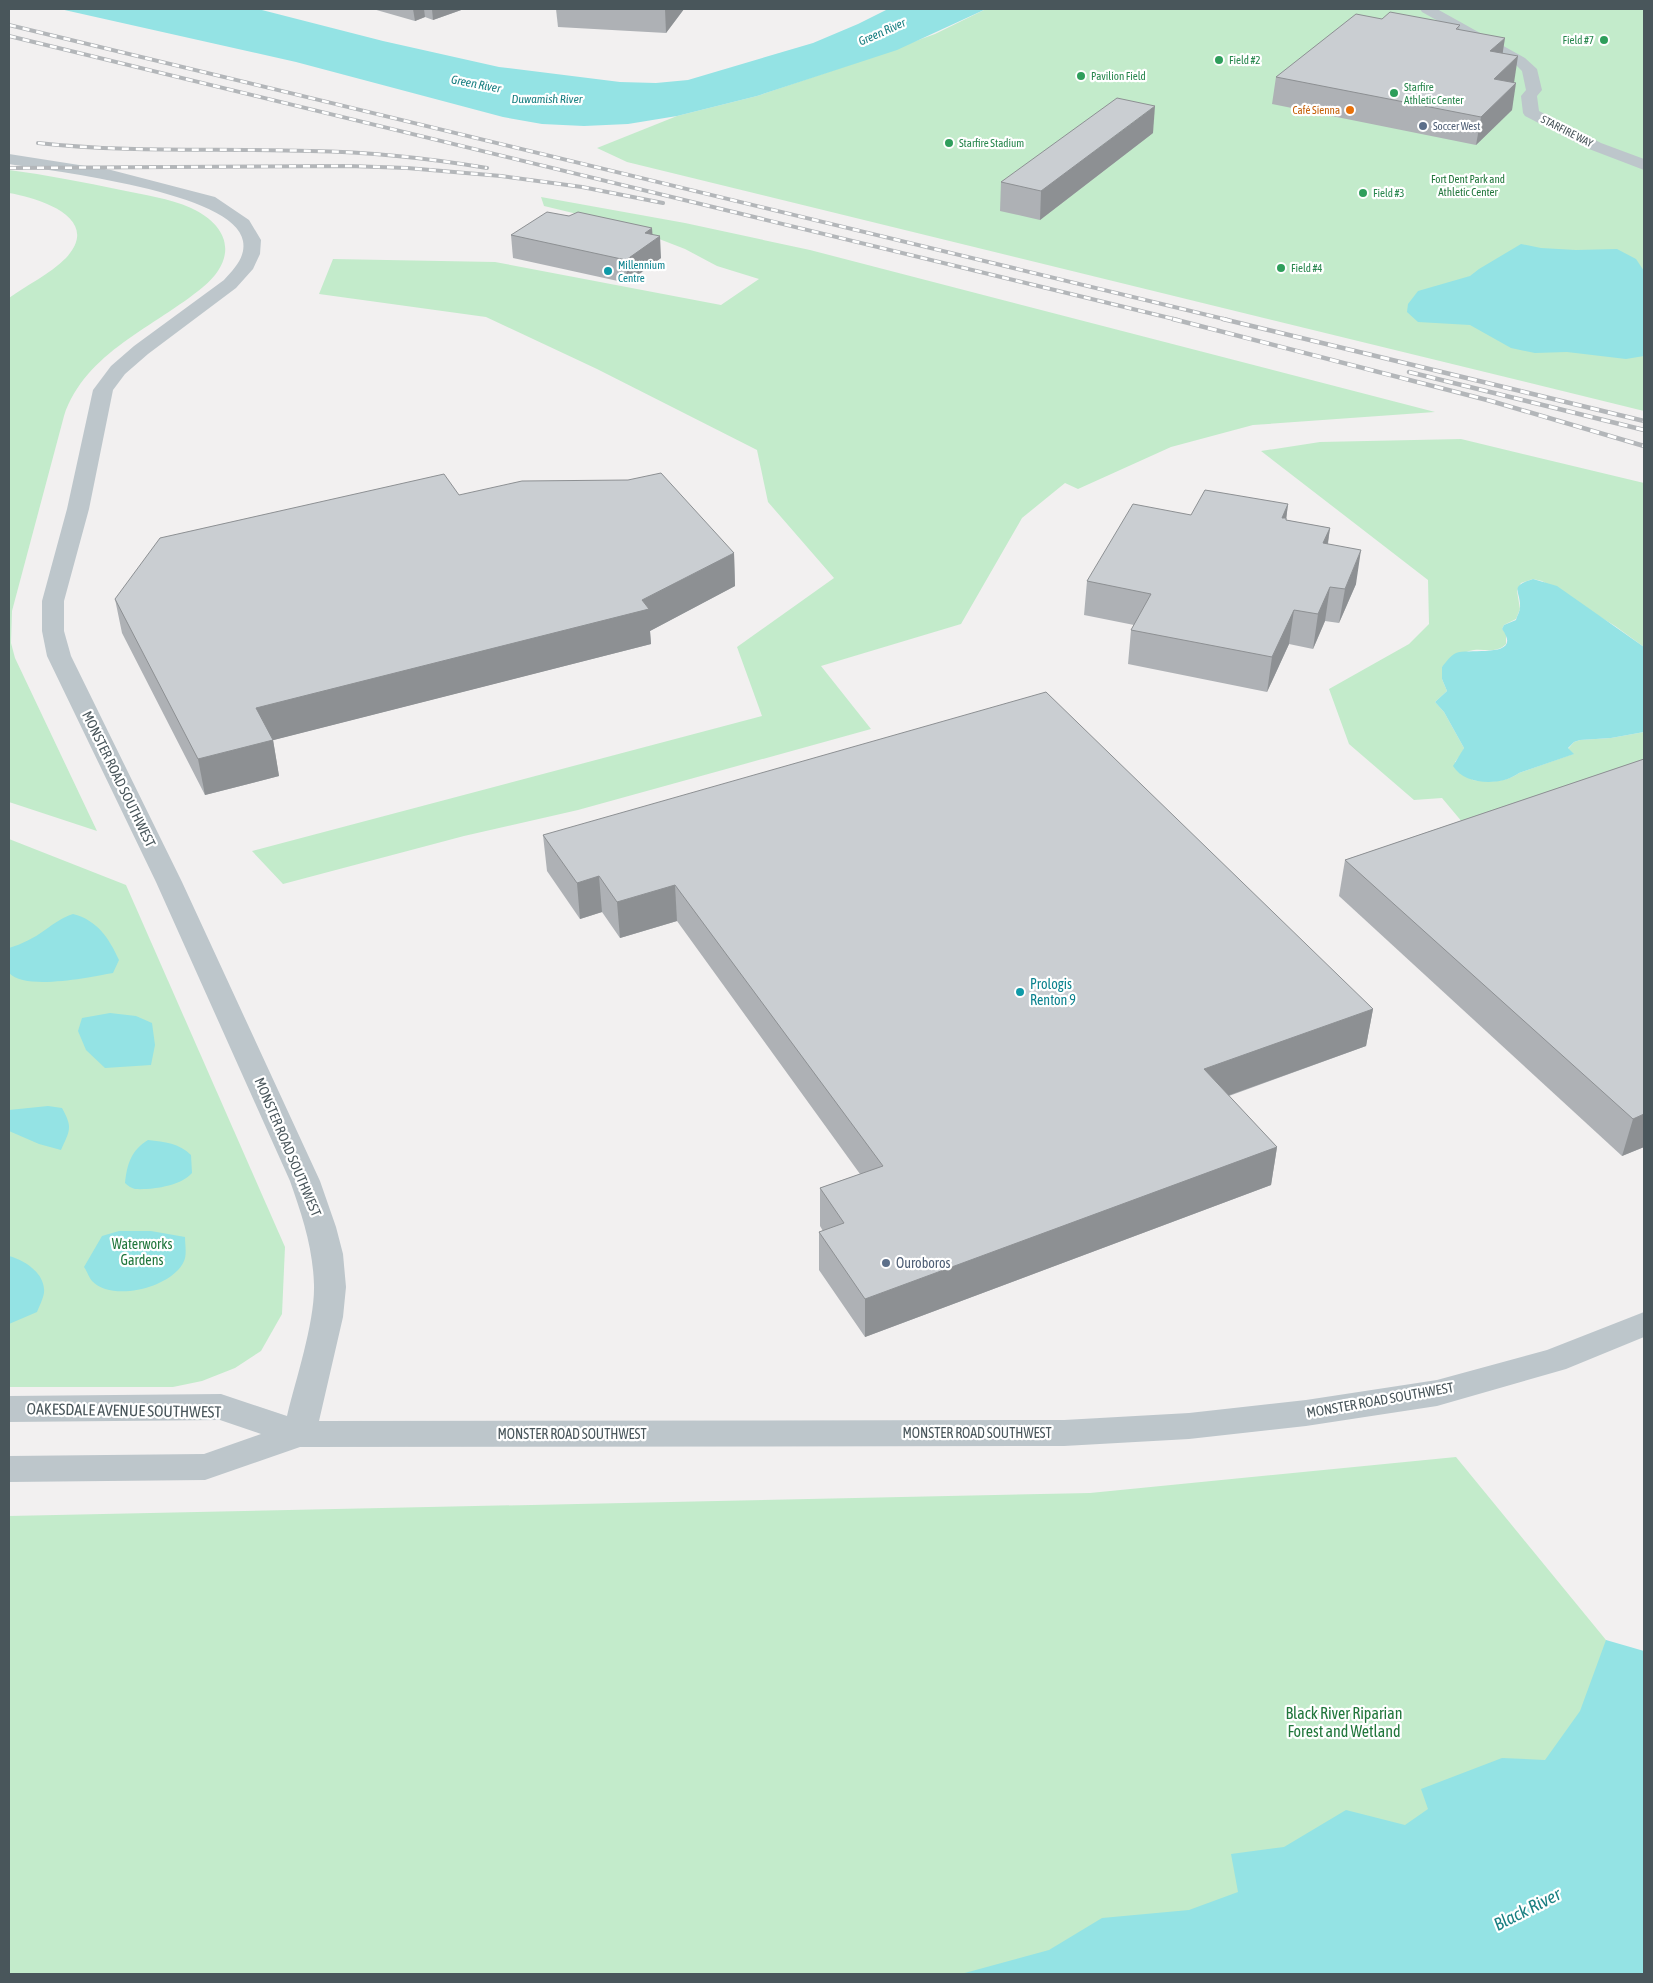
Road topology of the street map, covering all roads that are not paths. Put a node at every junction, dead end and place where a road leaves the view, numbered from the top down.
1 (1428, 9) edge
2 (9, 159) edge
3 (1644, 165) edge
4 (1644, 1324) edge
5 (9, 1409) edge
6 (300, 1434) junction
7 (9, 1469) edge

1 - 3 street, STARFIRE WAY
2 - 6 street, MONSTER ROAD SOUTHWEST
4 - 6 street, MONSTER ROAD SOUTHWEST
5 - 6 street, OAKESDALE AVENUE SOUTHWEST
6 - 7 street

